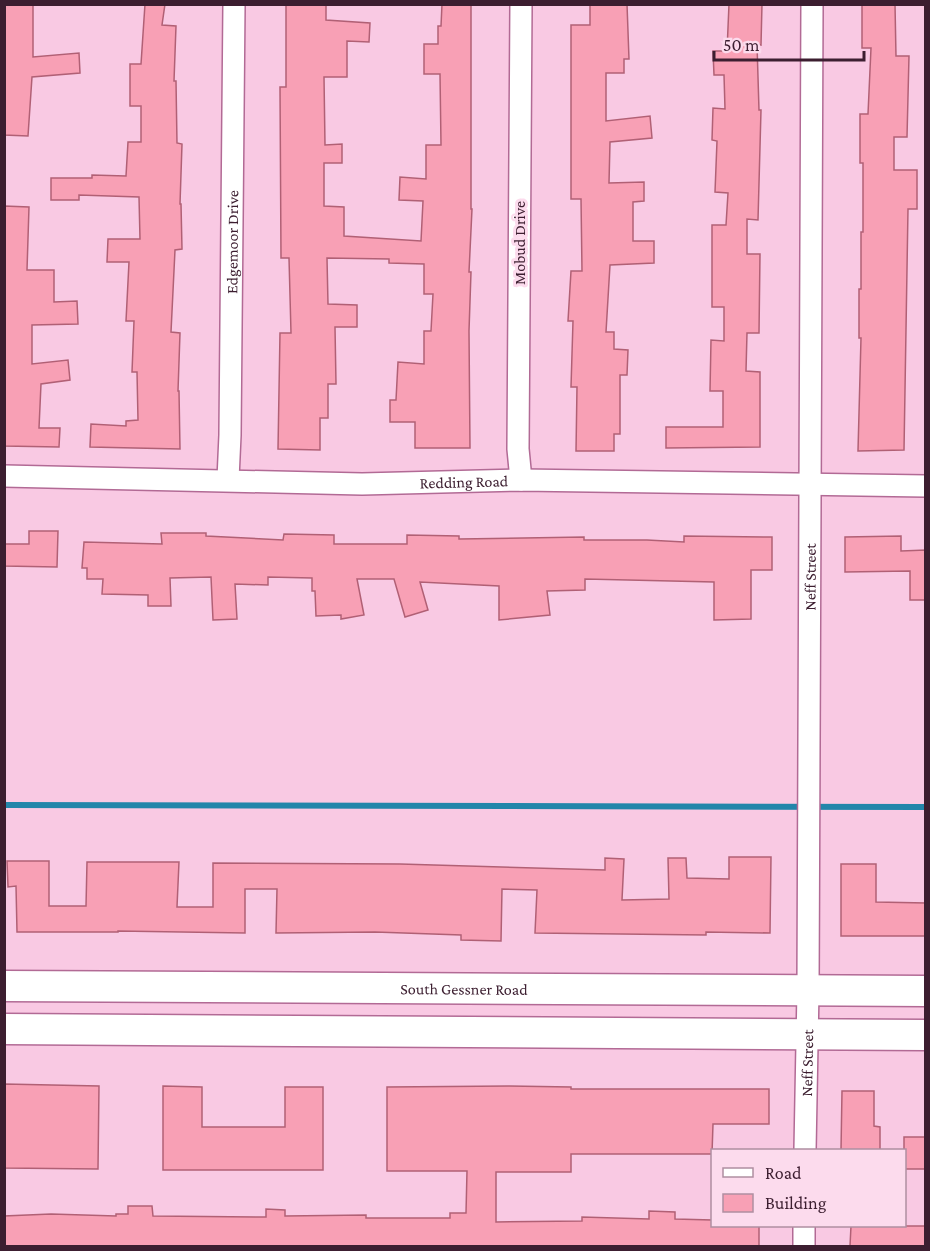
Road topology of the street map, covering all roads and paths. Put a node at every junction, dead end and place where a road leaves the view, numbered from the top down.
1 (234, 4) edge
2 (521, 4) edge
3 (812, 4) edge
4 (4, 476) edge
5 (228, 479) junction
6 (521, 480) junction
7 (810, 485) junction
8 (926, 486) edge
9 (4, 986) edge
10 (35, 986) junction
11 (403, 989) junction
12 (808, 990) junction
13 (926, 991) edge
14 (4, 1029) edge
15 (36, 1029) junction
16 (402, 1030) junction
17 (806, 1034) junction
18 (926, 1035) edge
19 (805, 1149) edge
20 (804, 1227) edge
21 (804, 1246) edge

1 - 5 street, Edgemoor Drive
2 - 6 street, Mobud Drive
3 - 7 street, Neff Street
4 - 5 street, Redding Road
5 - 6 street, Redding Road
6 - 7 street, Redding Road
7 - 8 street, Redding Road
7 - 12 street, Neff Street
9 - 10 main road, South Gessner Road
10 - 11 main road, South Gessner Road
10 - 15 main road
11 - 12 main road, South Gessner Road
11 - 16 main road
12 - 13 main road, South Gessner Road
12 - 17 street, Neff Street
14 - 15 main road
15 - 16 main road
16 - 17 main road
17 - 18 main road
17 - 19 street, Neff Street
20 - 21 street

